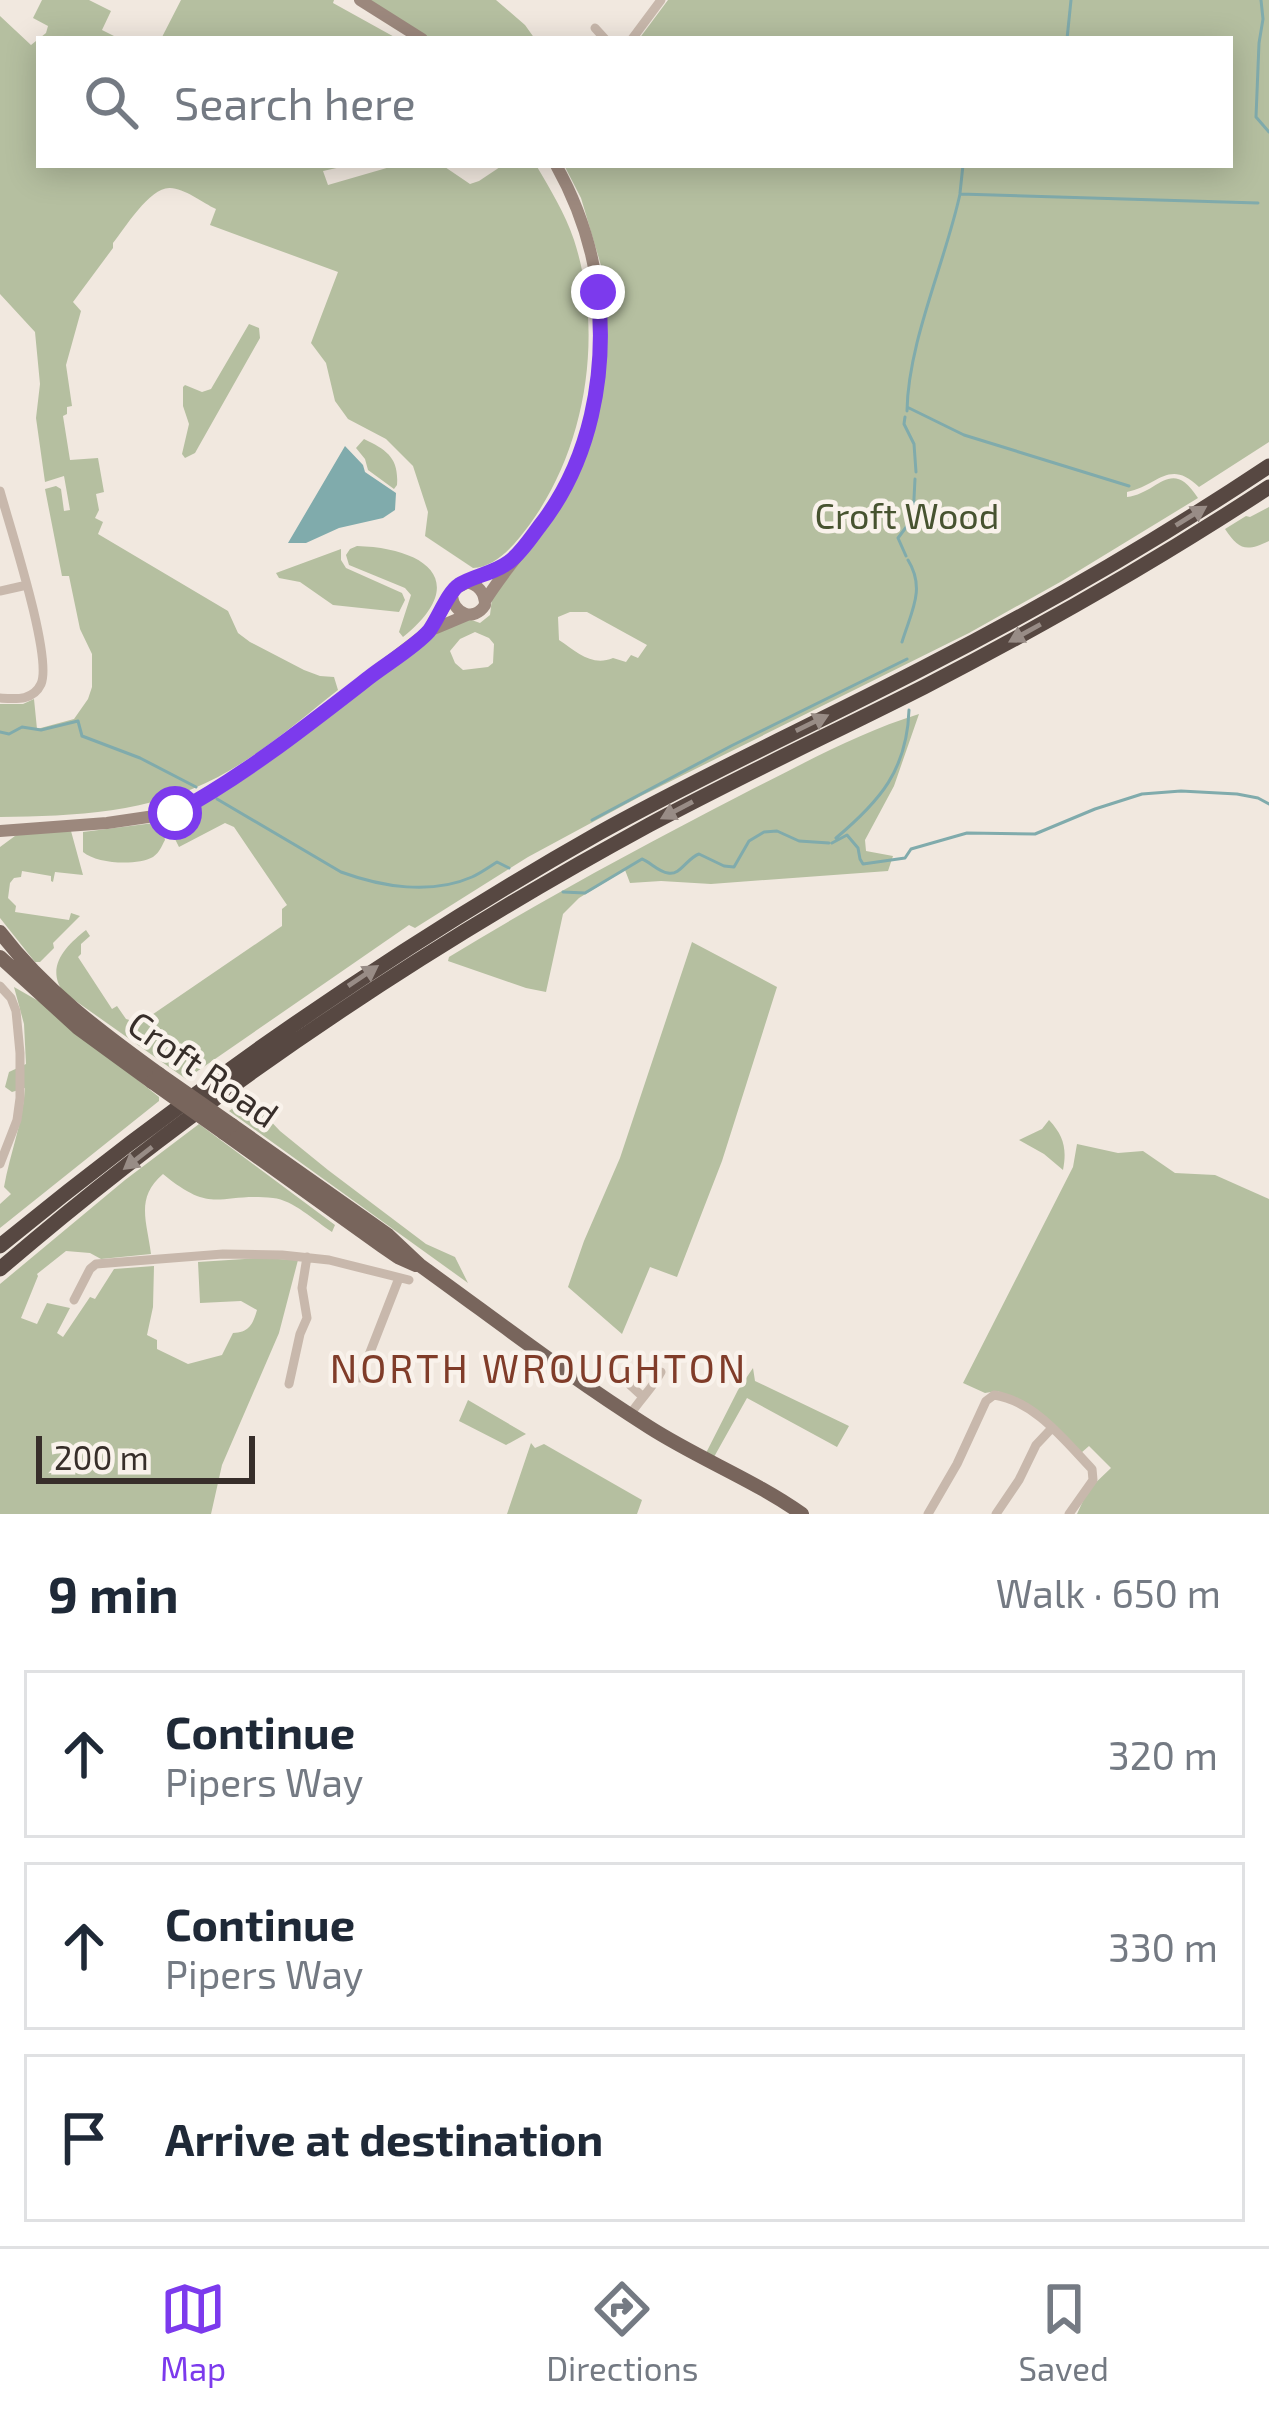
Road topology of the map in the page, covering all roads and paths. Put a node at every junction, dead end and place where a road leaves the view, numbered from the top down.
1 (361, 0) edge
2 (661, 0) edge
3 (596, 28) dead end
4 (417, 36) edge
5 (602, 36) edge
6 (634, 36) edge
7 (557, 168) edge
8 (1269, 466) edge
9 (1269, 487) edge
10 (2, 503) edge
11 (513, 560) junction
12 (466, 582) junction
13 (27, 585) junction
14 (0, 591) edge
15 (452, 596) junction
16 (485, 602) junction
17 (467, 615) junction
18 (429, 631) junction
19 (0, 698) edge
20 (1, 831) edge
21 (2, 938) edge
22 (0, 957) edge
23 (0, 969) edge
24 (0, 986) edge
25 (31, 987) junction
26 (17, 1024) junction
27 (4, 1026) dead end
28 (155, 1078) junction
29 (0, 1164) edge
30 (385, 1241) junction
31 (0, 1246) edge
32 (307, 1257) junction
33 (369, 1268) junction
34 (0, 1269) edge
35 (74, 1300) dead end
36 (661, 1372) dead end
37 (360, 1378) dead end
38 (629, 1384) dead end
39 (290, 1385) dead end
40 (650, 1397) junction
41 (630, 1414) junction
42 (1051, 1429) junction
43 (802, 1514) edge
44 (928, 1514) edge
45 (996, 1514) edge
46 (1069, 1514) edge

1 - 4 main road
2 - 6 street
3 - 5 street
7 - 11 main road
31 -> 8 highway
9 -> 34 highway
10 - 13 street
11 - 12 main road
11 - 16 main road
12 - 15 main road
12 - 16 main road
13 - 14 street
13 - 19 street
15 - 17 main road
15 - 18 main road
16 - 17 main road
17 - 18 main road
18 - 20 main road
21 - 28 main road, Croft Road
22 - 25 main road, Croft Road
23 - 25 main road
24 - 26 street
25 - 28 main road, Croft Road
26 - 27 street
26 - 29 street
28 - 30 main road, Croft Road, bridge
30 - 33 street
30 - 41 main road, Croft Road
32 - 33 street
32 - 35 street
32 - 39 street
33 - 37 street
36 - 40 street
38 - 40 street
40 - 41 street
41 - 43 main road, Croft Road
42 - 44 street
42 - 45 street
42 - 46 street

